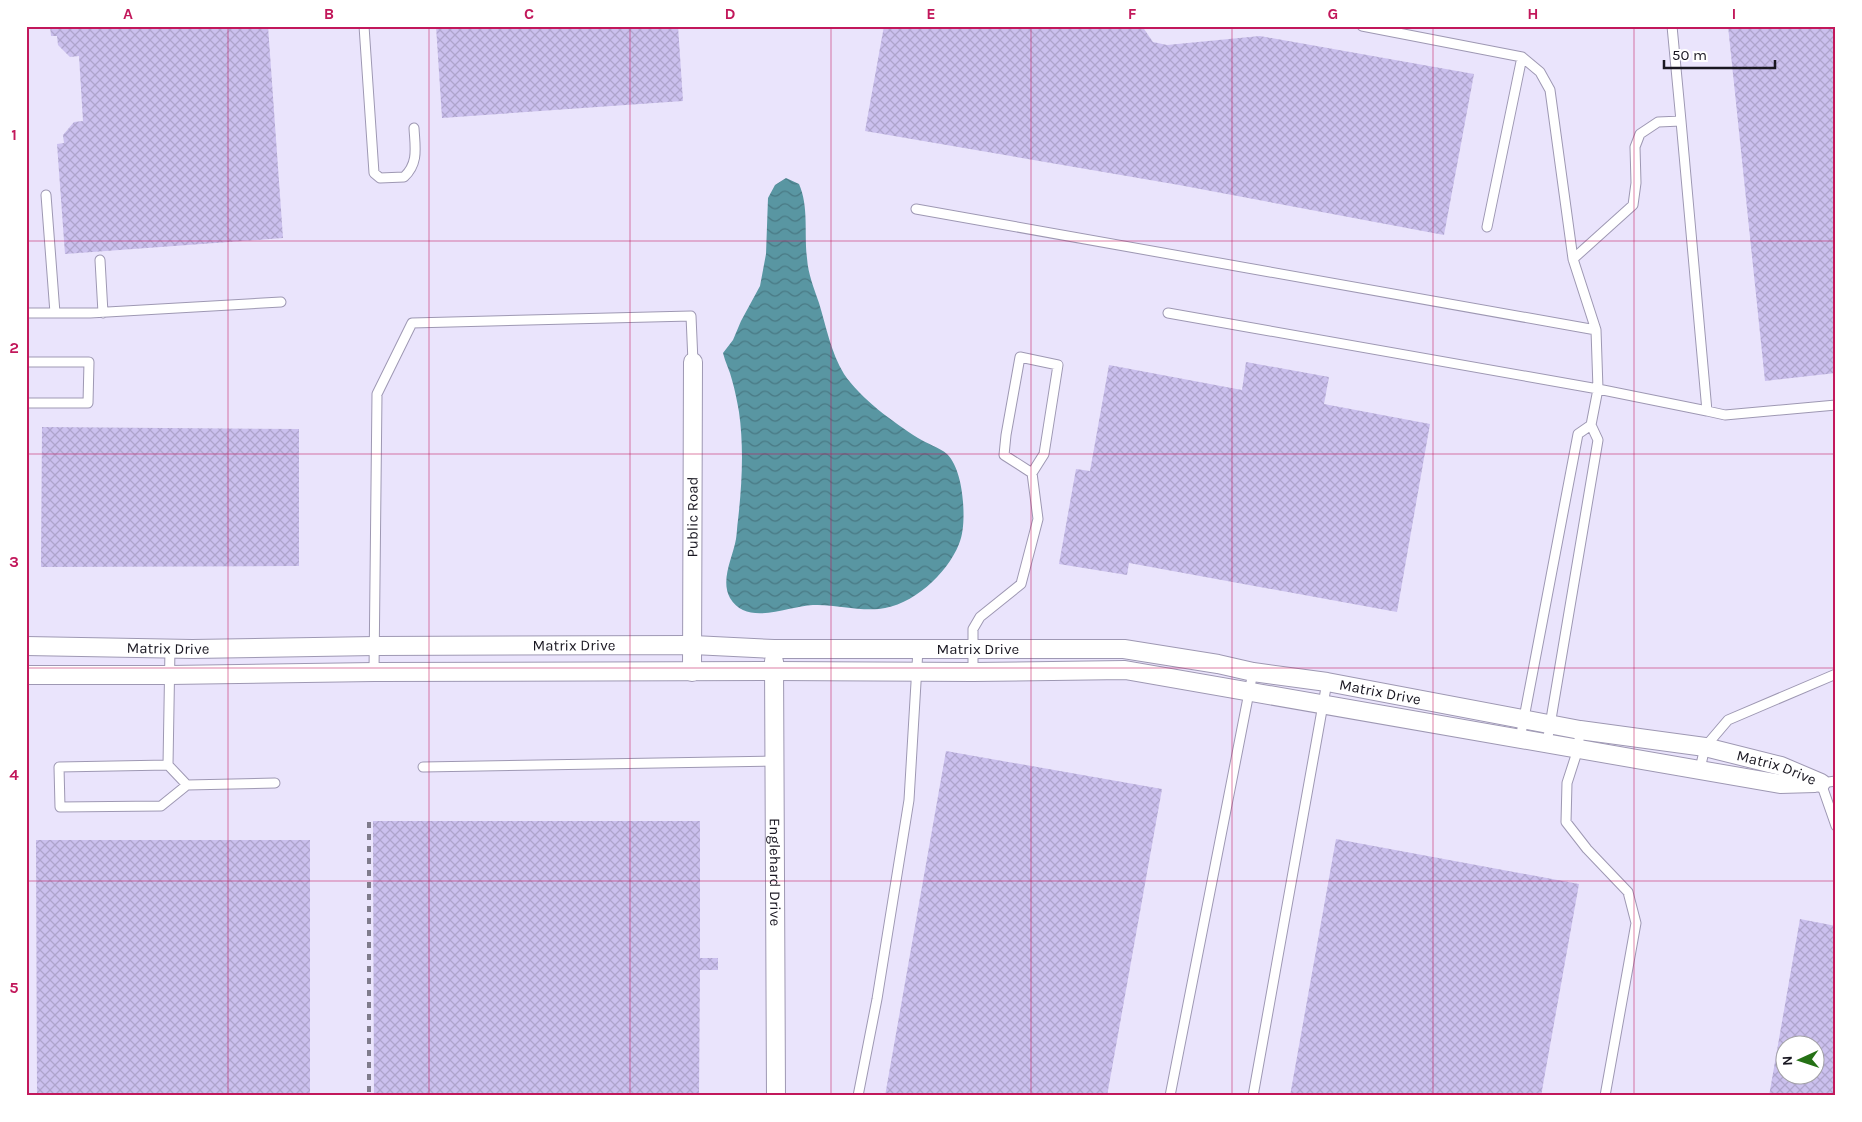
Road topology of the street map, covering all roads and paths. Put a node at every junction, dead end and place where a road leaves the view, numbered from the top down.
1 (364, 26) edge
2 (1362, 26) edge
3 (1672, 26) edge
4 (1522, 57) junction
5 (1681, 121) junction
6 (414, 128) dead end
7 (46, 195) dead end
8 (916, 209) dead end
9 (1487, 227) dead end
10 (1573, 259) junction
11 (100, 260) dead end
12 (281, 302) dead end
13 (26, 313) edge
14 (103, 313) junction
15 (1168, 313) dead end
16 (54, 314) junction
17 (1596, 330) junction
18 (26, 362) edge
19 (693, 362) joint
20 (1598, 389) junction
21 (26, 403) edge
22 (1836, 405) edge
23 (1707, 411) junction
24 (1591, 426) junction
25 (1032, 473) junction
26 (693, 645) junction
27 (26, 646) edge
28 (375, 646) junction
29 (170, 648) junction
30 (774, 649) junction
31 (918, 649) junction
32 (974, 649) junction
33 (774, 671) junction
34 (374, 672) junction
35 (692, 672) junction
36 (917, 672) junction
37 (973, 672) junction
38 (1253, 672) junction
39 (1836, 674) edge
40 (26, 675) edge
41 (169, 675) junction
42 (1327, 682) junction
43 (1249, 691) junction
44 (1322, 703) junction
45 (1522, 719) junction
46 (1550, 724) junction
47 (1580, 730) junction
48 (1520, 739) junction
49 (1547, 743) junction
50 (1705, 747) junction
51 (1578, 749) junction
52 (776, 761) junction
53 (168, 765) junction
54 (423, 767) dead end
55 (1700, 769) junction
56 (1828, 782) edge
57 (276, 783) dead end
58 (186, 785) junction
59 (1836, 826) edge
60 (776, 1096) edge
61 (858, 1096) edge
62 (1170, 1096) edge
63 (1253, 1096) edge
64 (1605, 1096) edge

1 - 6 lane
2 - 4 lane
3 - 5 lane
4 - 9 lane
4 - 10 lane
5 - 10 lane
5 - 23 lane
7 - 16 lane
8 - 17 lane
10 - 17 lane
11 - 14 lane
12 - 14 lane
13 - 16 lane
14 - 16 lane
15 - 20 lane
17 - 20 lane
18 - 21 lane
19 - 26 street, Public Road
19 - 28 lane
20 - 23 lane
20 - 24 lane
22 - 23 lane
24 - 45 lane
24 - 46 lane
25 - 25 lane
25 - 32 lane
26 - 28 street, Matrix Drive
26 - 30 street, Matrix Drive
26 - 35 street, Public Road
27 - 29 street, Matrix Drive
28 - 29 street, Matrix Drive
28 - 34 lane
29 - 41 lane
30 - 31 street, Matrix Drive
30 - 33 street, Englehard Drive
31 - 32 street, Matrix Drive
31 - 36 lane
32 - 37 lane
32 - 38 street, Matrix Drive
33 - 35 street, Matrix Drive
33 - 36 street, Matrix Drive
33 - 52 street, Englehard Drive
34 - 35 street, Matrix Drive
34 - 41 street, Matrix Drive
36 - 37 street, Matrix Drive
36 - 61 lane
37 - 43 street, Matrix Drive
38 - 42 street, Matrix Drive
38 - 43 lane
39 - 50 lane
40 - 41 street, Matrix Drive
41 - 53 lane
42 - 44 lane
42 - 45 street, Matrix Drive
43 - 44 street, Matrix Drive
43 - 62 lane
44 - 48 street, Matrix Drive
44 - 63 lane
45 - 46 street, Matrix Drive
45 - 48 lane
46 - 47 street, Matrix Drive
46 - 49 lane
47 - 50 street, Matrix Drive
47 - 51 lane
48 - 49 street, Matrix Drive
49 - 51 street, Matrix Drive
50 - 55 lane
50 - 56 street, Matrix Drive
51 - 55 street, Matrix Drive
51 - 64 lane
52 - 54 lane
52 - 60 street, Englehard Drive
53 - 58 lane
53 - 58 lane
55 - 56 street, Matrix Drive
56 - 59 lane
57 - 58 lane

